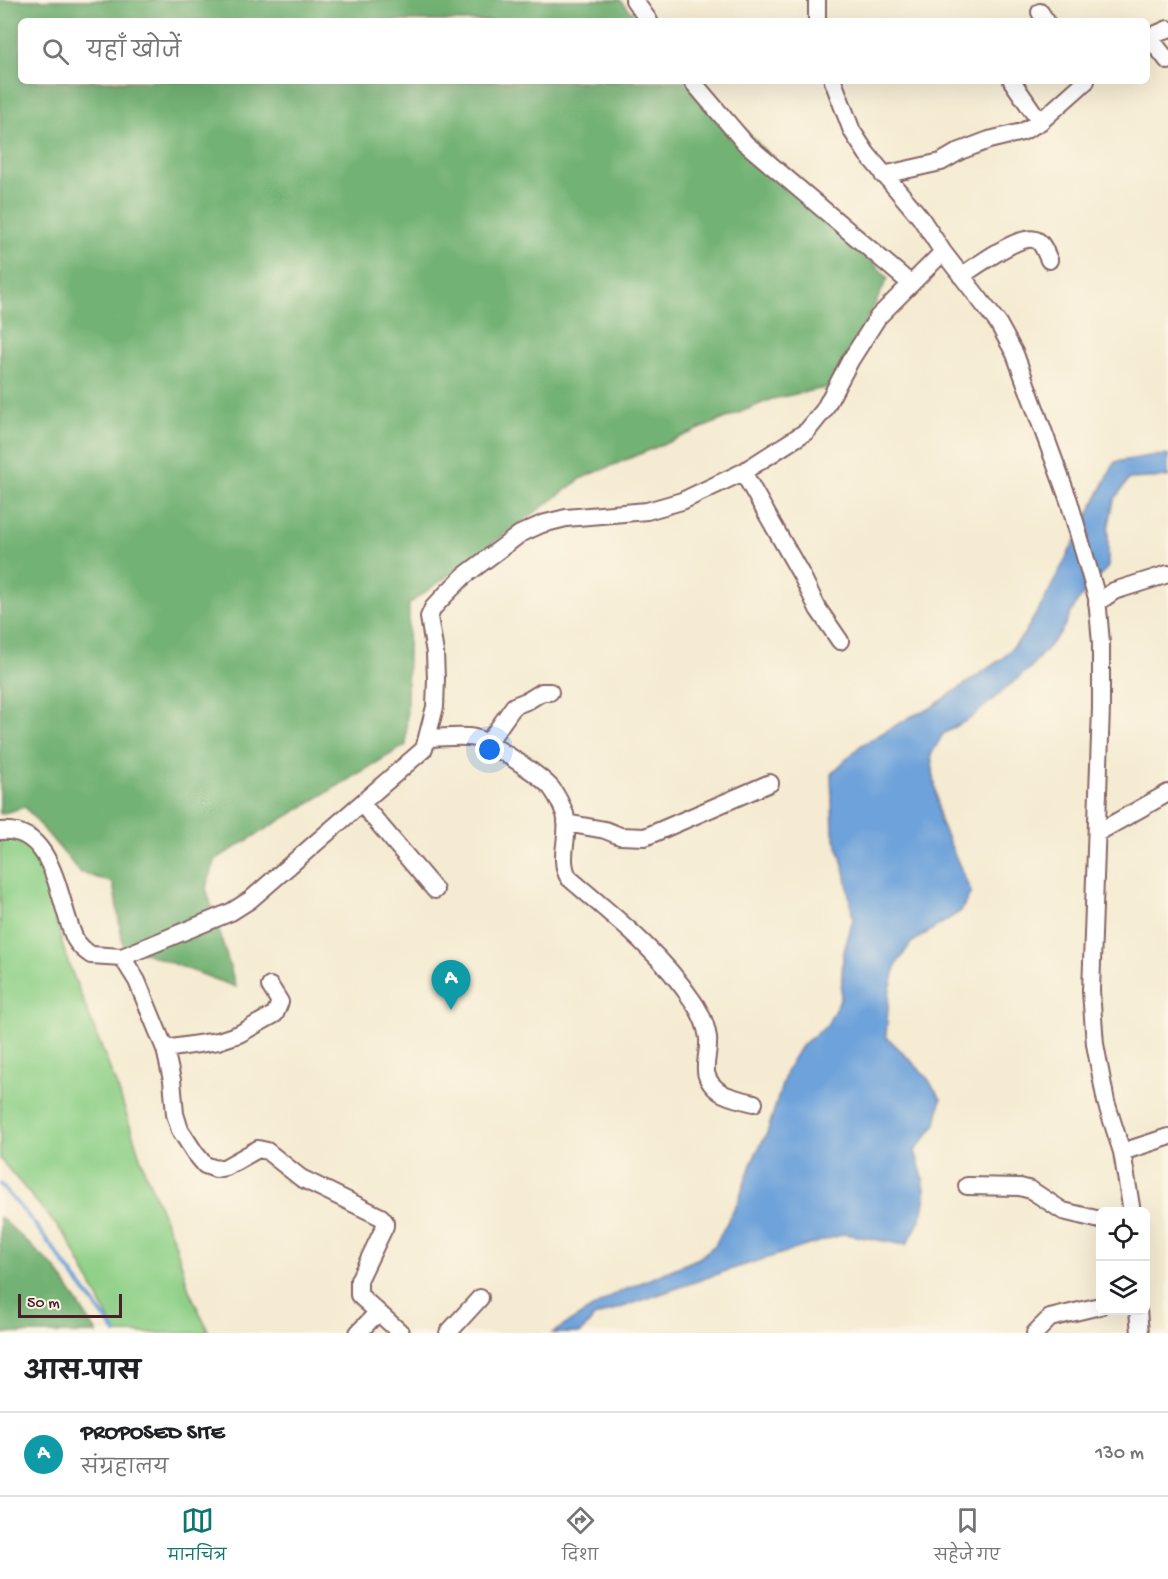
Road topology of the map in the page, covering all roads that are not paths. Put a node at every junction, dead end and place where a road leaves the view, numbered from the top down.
1 (634, 0) edge
2 (817, 0) edge
3 (647, 18) edge
4 (817, 18) edge
5 (1168, 29) edge
6 (1150, 37) edge
7 (1150, 40) edge
8 (1168, 61) edge
9 (695, 84) edge
10 (834, 84) edge
11 (1014, 84) edge
12 (1083, 84) edge
13 (1040, 122) junction
14 (883, 175) junction
15 (943, 252) junction
16 (1049, 260) dead end
17 (961, 276) junction
18 (911, 284) junction
19 (743, 472) junction
20 (1168, 574) edge
21 (1097, 600) junction
22 (840, 641) dead end
23 (550, 692) dead end
24 (428, 738) junction
25 (487, 744) junction
26 (770, 783) dead end
27 (1168, 793) edge
28 (362, 804) junction
29 (566, 823) junction
30 (0, 831) edge
31 (1097, 833) junction
32 (435, 891) dead end
33 (122, 957) junction
34 (270, 986) dead end
35 (165, 1049) junction
36 (754, 1103) dead end
37 (1168, 1137) edge
38 (1122, 1152) junction
39 (967, 1186) dead end
40 (1131, 1207) edge
41 (1096, 1219) edge
42 (480, 1298) dead end
43 (1096, 1307) edge
44 (377, 1313) junction
45 (1138, 1315) edge
46 (358, 1333) edge
47 (401, 1333) edge
48 (448, 1333) edge
49 (1035, 1333) edge
50 (1140, 1333) edge

1 - 3 street
2 - 4 street
5 - 6 street
7 - 8 street
9 - 18 street
10 - 14 street
11 - 13 street
12 - 13 street
13 - 14 street
14 - 15 street
15 - 17 street
15 - 18 street
16 - 17 street
17 - 21 street
18 - 19 street
19 - 22 street
19 - 24 street
20 - 21 street
21 - 31 street
23 - 25 street
24 - 25 street
24 - 28 street
25 - 29 street
26 - 29 street
27 - 31 street
28 - 32 street
28 - 33 street
29 - 36 street
30 - 33 street
31 - 38 street
33 - 35 street
34 - 35 street
35 - 44 street
37 - 38 street
38 - 40 street
39 - 41 street
42 - 48 street
43 - 49 street
44 - 46 street
44 - 47 street
45 - 50 street

